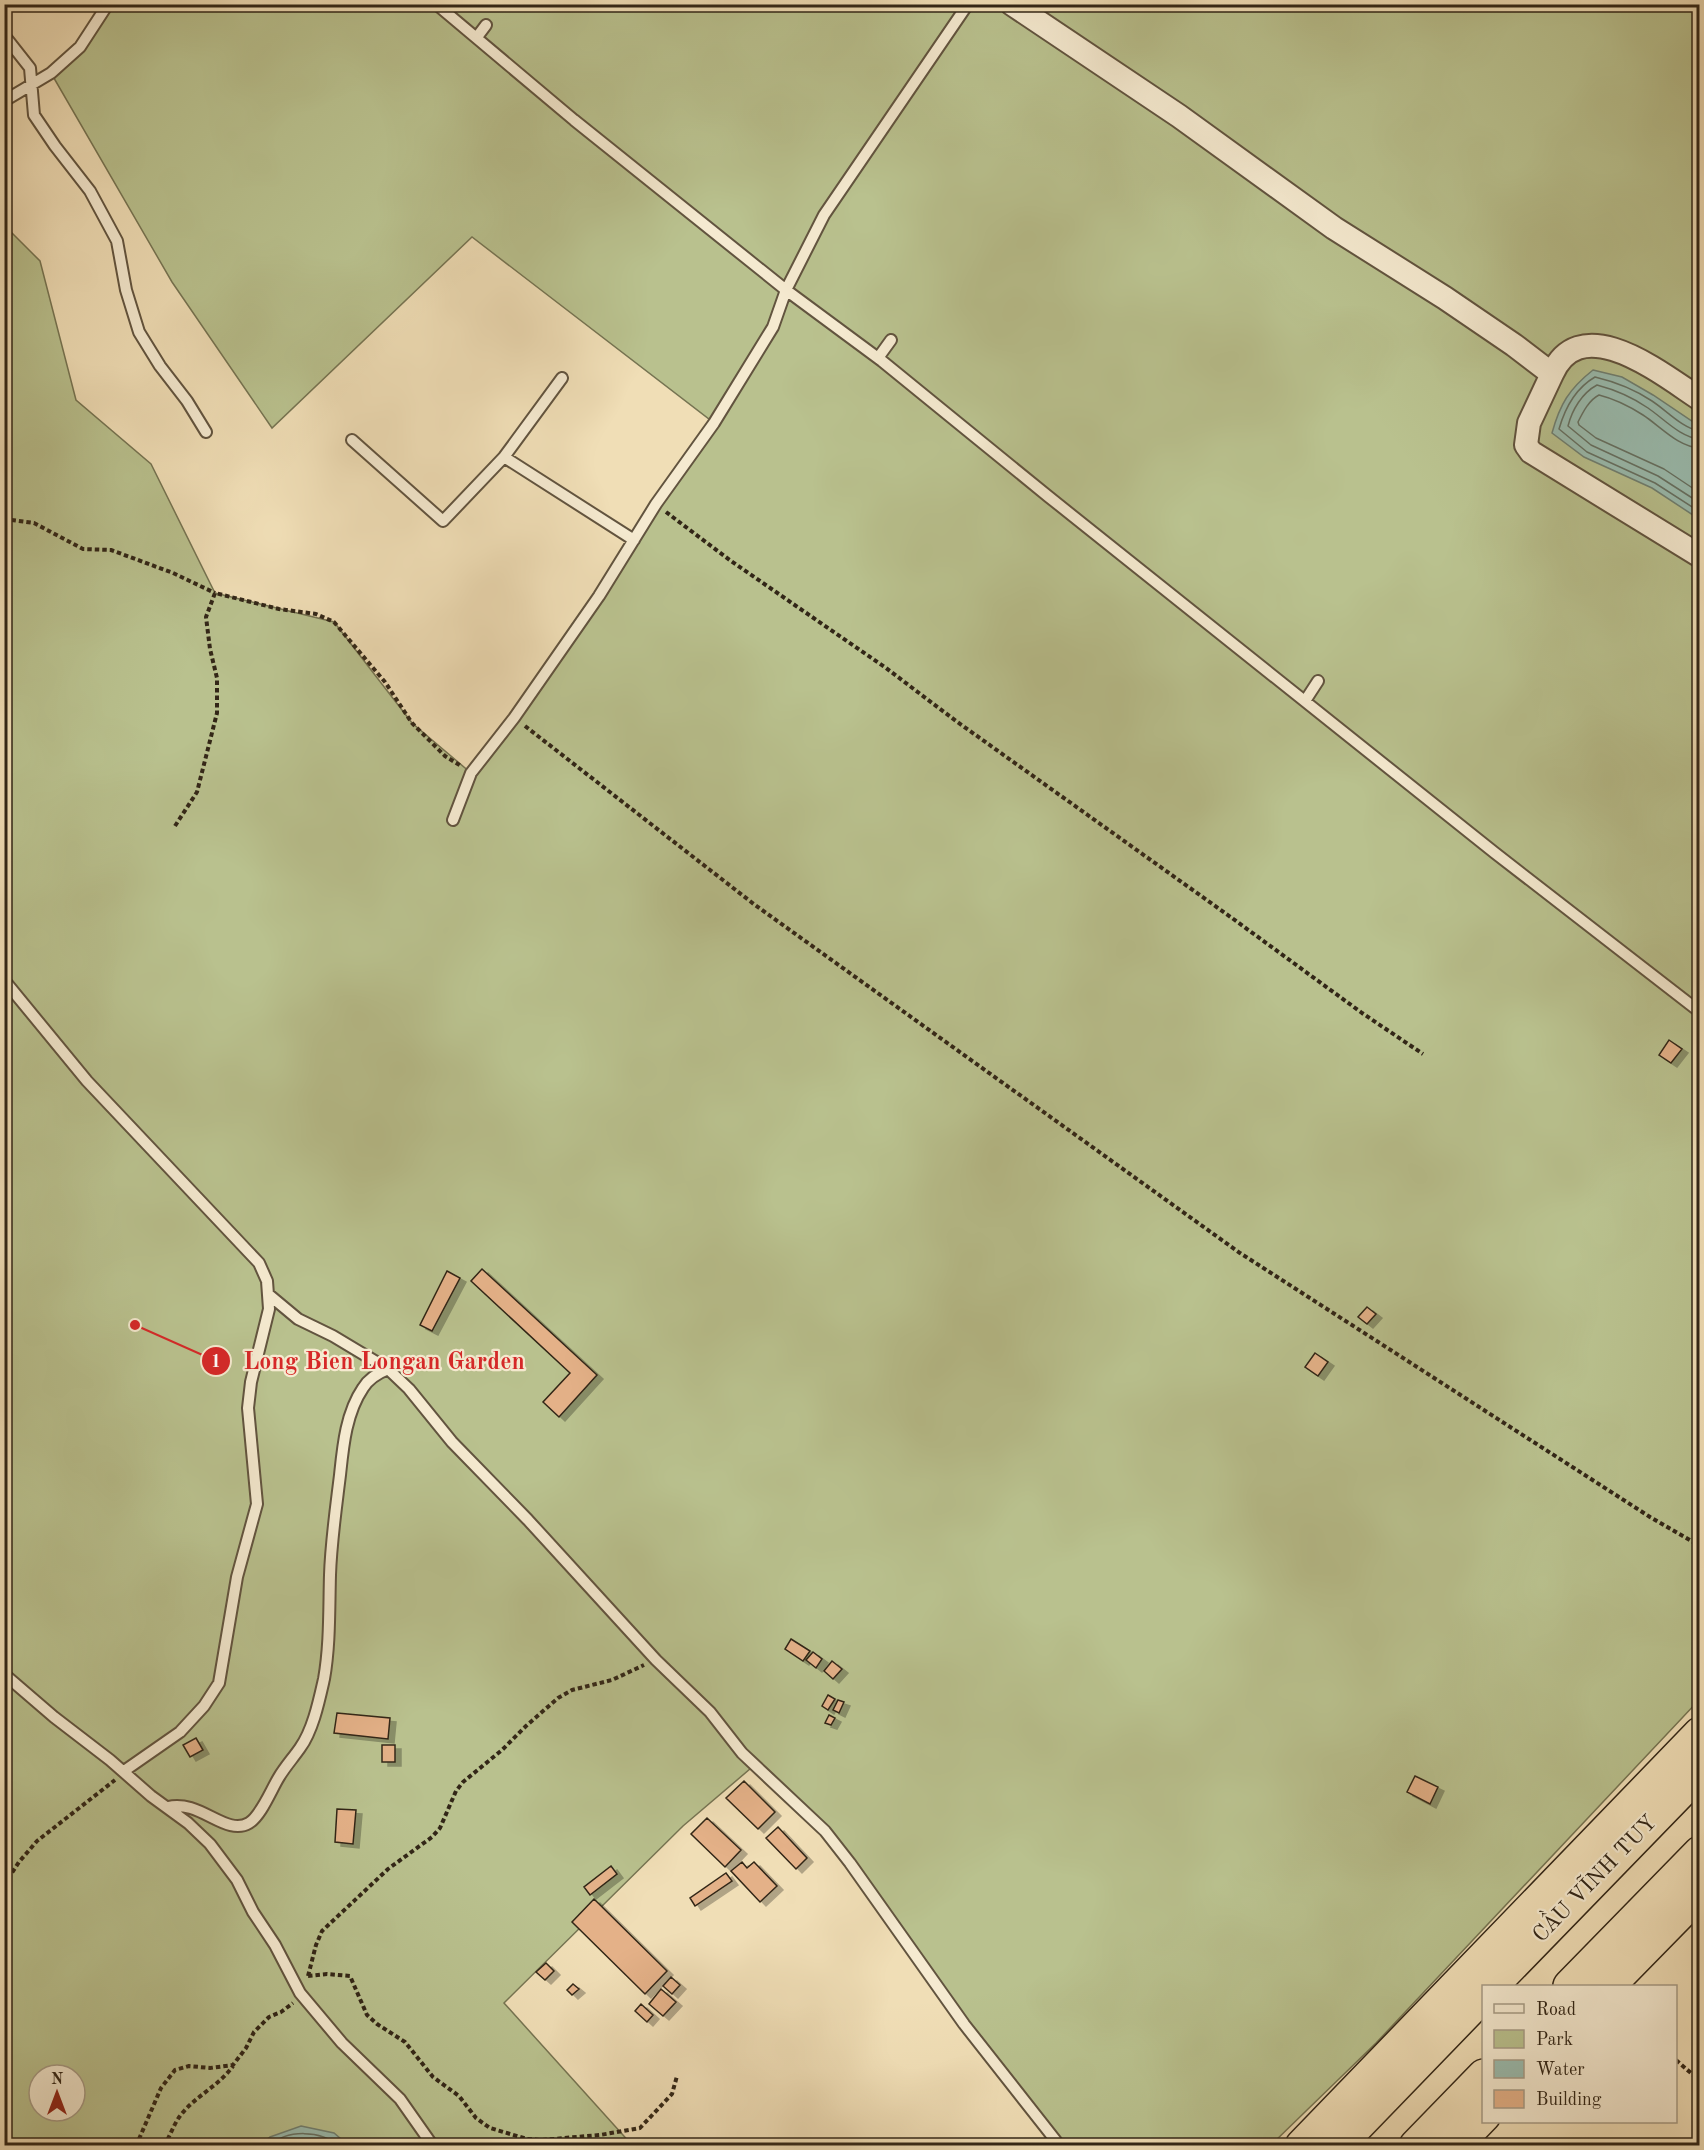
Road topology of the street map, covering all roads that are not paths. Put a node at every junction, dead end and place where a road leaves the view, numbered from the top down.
1 (108, 4) edge
2 (436, 4) edge
3 (968, 4) edge
4 (1012, 4) edge
5 (486, 25) dead end
6 (4, 35) edge
7 (477, 37) junction
8 (31, 85) junction
9 (4, 87) edge
10 (20, 91) junction
11 (4, 101) edge
12 (786, 290) junction
13 (891, 340) dead end
14 (878, 358) junction
15 (1552, 374) junction
16 (562, 378) dead end
17 (1700, 399) edge
18 (206, 432) dead end
19 (352, 440) dead end
20 (504, 457) junction
21 (634, 540) junction
22 (1700, 556) edge
23 (1318, 681) dead end
24 (1305, 701) junction
25 (453, 820) dead end
26 (4, 980) edge
27 (1700, 1012) edge
28 (268, 1294) junction
29 (388, 1369) junction
30 (4, 1674) edge
31 (1700, 1734) edge
32 (1700, 1771) edge
33 (124, 1772) junction
34 (168, 1807) junction
35 (1700, 1853) edge
36 (1700, 1892) edge
37 (1700, 1902) edge
38 (1492, 1985) edge
39 (1571, 1985) edge
40 (1609, 1985) edge
41 (1621, 1985) edge
42 (1482, 1996) edge
43 (1482, 2078) edge
44 (1482, 2117) edge
45 (1488, 2123) edge
46 (433, 2145) edge
47 (1060, 2145) edge
48 (1302, 2145) edge
49 (1337, 2145) edge
50 (1416, 2145) edge
51 (1454, 2145) edge
52 (1466, 2145) edge

1 - 8 lane
2 - 7 lane
3 - 12 lane
4 - 15 street
5 - 7 lane
6 - 8 lane
7 - 12 lane
8 - 10 lane
8 - 18 lane
9 - 10 lane
10 - 11 lane
12 - 14 lane
12 - 21 lane
13 - 14 lane
14 - 24 lane
15 - 17 street
15 - 22 street
16 - 20 lane
19 - 20 lane
20 - 21 lane
21 - 25 lane
23 - 24 lane
24 - 27 lane
26 - 28 lane
28 - 29 lane
28 - 33 lane
29 - 34 lane
29 - 47 lane
30 - 33 lane
31 - 48 highway
32 - 38 highway, CẦU VĨNH TUY
33 - 34 lane
34 - 46 lane
35 - 39 highway
36 - 40 highway
37 - 41 lane
42 - 49 highway
43 - 50 highway
44 - 51 highway
45 - 52 lane

